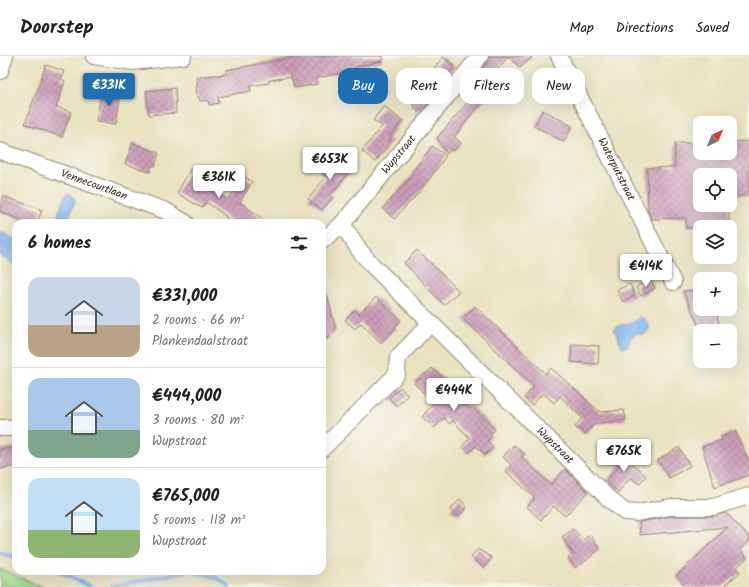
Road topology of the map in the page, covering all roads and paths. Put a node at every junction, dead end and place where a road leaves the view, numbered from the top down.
1 (5, 56) edge
2 (94, 56) edge
3 (184, 56) edge
4 (480, 56) edge
5 (558, 56) edge
6 (0, 72) edge
7 (0, 151) edge
8 (180, 219) edge
9 (342, 224) junction
10 (326, 238) edge
11 (673, 282) dead end
12 (432, 323) junction
13 (347, 424) junction
14 (12, 427) edge
15 (0, 428) edge
16 (326, 436) edge
17 (326, 445) edge
18 (749, 496) edge

1 - 6 street
2 - 3 street
4 - 9 street, Wupstraat
5 - 11 street, Waterputstraat
7 - 8 street, Vennecourtlaan
9 - 10 street
9 - 12 street, Wupstraat
12 - 13 street
12 - 18 street, Wupstraat
13 - 16 street
13 - 17 street
14 - 15 street

